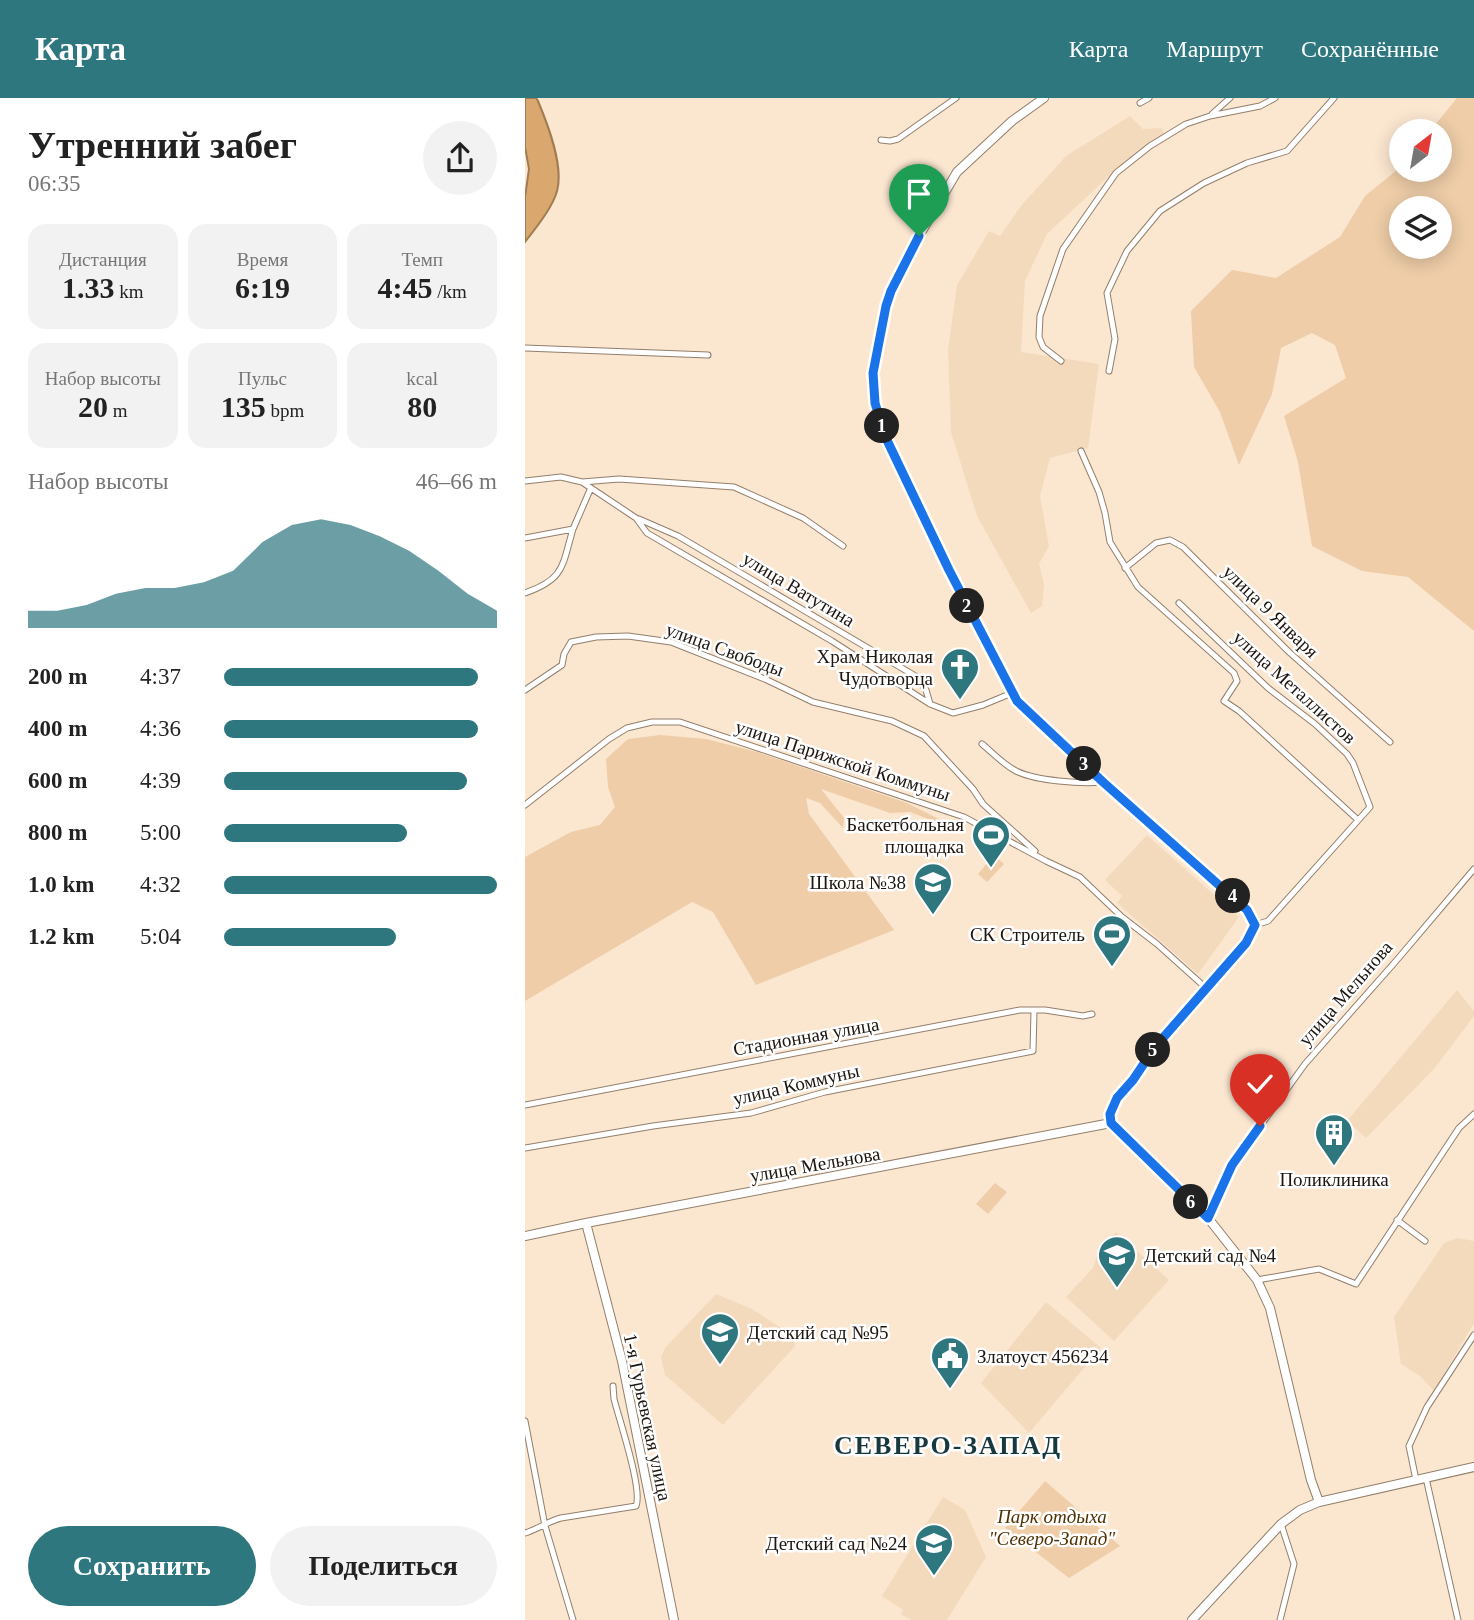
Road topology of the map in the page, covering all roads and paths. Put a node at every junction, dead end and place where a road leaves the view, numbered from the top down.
1 (956, 98) edge
2 (1044, 98) edge
3 (1149, 98) edge
4 (1230, 98) edge
5 (1275, 98) edge
6 (1334, 98) edge
7 (1140, 103) dead end
8 (1210, 116) junction
9 (881, 140) dead end
10 (525, 348) edge
11 (708, 355) dead end
12 (1062, 360) dead end
13 (1109, 371) dead end
14 (1081, 451) dead end
15 (525, 481) edge
16 (582, 482) junction
17 (590, 490) junction
18 (636, 518) junction
19 (573, 529) junction
20 (525, 538) edge
21 (843, 546) dead end
22 (1125, 568) junction
23 (525, 593) edge
24 (1179, 603) dead end
25 (525, 690) edge
26 (1012, 693) junction
27 (930, 704) junction
28 (1390, 742) dead end
29 (982, 744) dead end
30 (1103, 782) junction
31 (525, 805) edge
32 (1358, 820) junction
33 (1046, 861) junction
34 (1474, 869) edge
35 (1255, 925) junction
36 (1206, 988) junction
37 (1034, 1011) junction
38 (1092, 1014) dead end
39 (525, 1105) edge
40 (1474, 1114) edge
41 (1111, 1123) junction
42 (525, 1148) edge
43 (1208, 1218) junction
44 (1397, 1220) junction
45 (586, 1223) junction
46 (525, 1236) edge
47 (1425, 1241) dead end
48 (1257, 1280) junction
49 (1474, 1335) edge
50 (613, 1387) dead end
51 (525, 1421) edge
52 (1474, 1467) edge
53 (1426, 1478) junction
54 (1416, 1480) junction
55 (1319, 1502) junction
56 (1280, 1524) junction
57 (545, 1526) junction
58 (525, 1533) edge
59 (573, 1620) edge
60 (674, 1620) edge
61 (1192, 1620) edge
62 (1280, 1620) edge
63 (1458, 1620) edge

1 - 9 street
2 - 26 main road
3 - 7 street
4 - 8 street
5 - 8 street
6 - 13 street
8 - 12 street
10 - 11 street
14 - 22 street, улица Металлистов
15 - 16 street
16 - 17 street, улица Ватутина
16 - 21 street
17 - 18 street, улица Ватутина
17 - 19 street
18 - 27 street, улица Ватутина
18 - 27 street, улица Ватутина
19 - 20 street
19 - 23 street
22 - 28 street, улица 9 Января
22 - 32 street, улица Металлистов
24 - 32 street, улица Металлистов
25 - 33 street, улица Свободы
26 - 27 street, улица Ватутина
26 - 30 main road
29 - 30 street
30 - 35 main road
31 - 33 street, улица Парижской Коммуны
32 - 35 street
33 - 36 street, улица Парижской Коммуны
34 - 43 street, улица Мельнова
35 - 36 main road
36 - 41 main road
37 - 38 street, Стадионная улица
37 - 39 street, Стадионная улица
37 - 42 street, улица Коммуны
40 - 44 street
41 - 43 main road
41 - 45 main road, улица Мельнова
43 - 48 main road
44 - 47 street
44 - 48 street
45 - 46 main road, улица Мельнова
45 - 60 main road, 1-я Гурьевская улица
48 - 55 main road
49 - 54 street
50 - 57 street
51 - 57 street
52 - 53 main road
53 - 54 main road
53 - 63 street
54 - 55 main road
55 - 56 main road
56 - 61 main road
56 - 62 street
57 - 58 street
57 - 59 street

